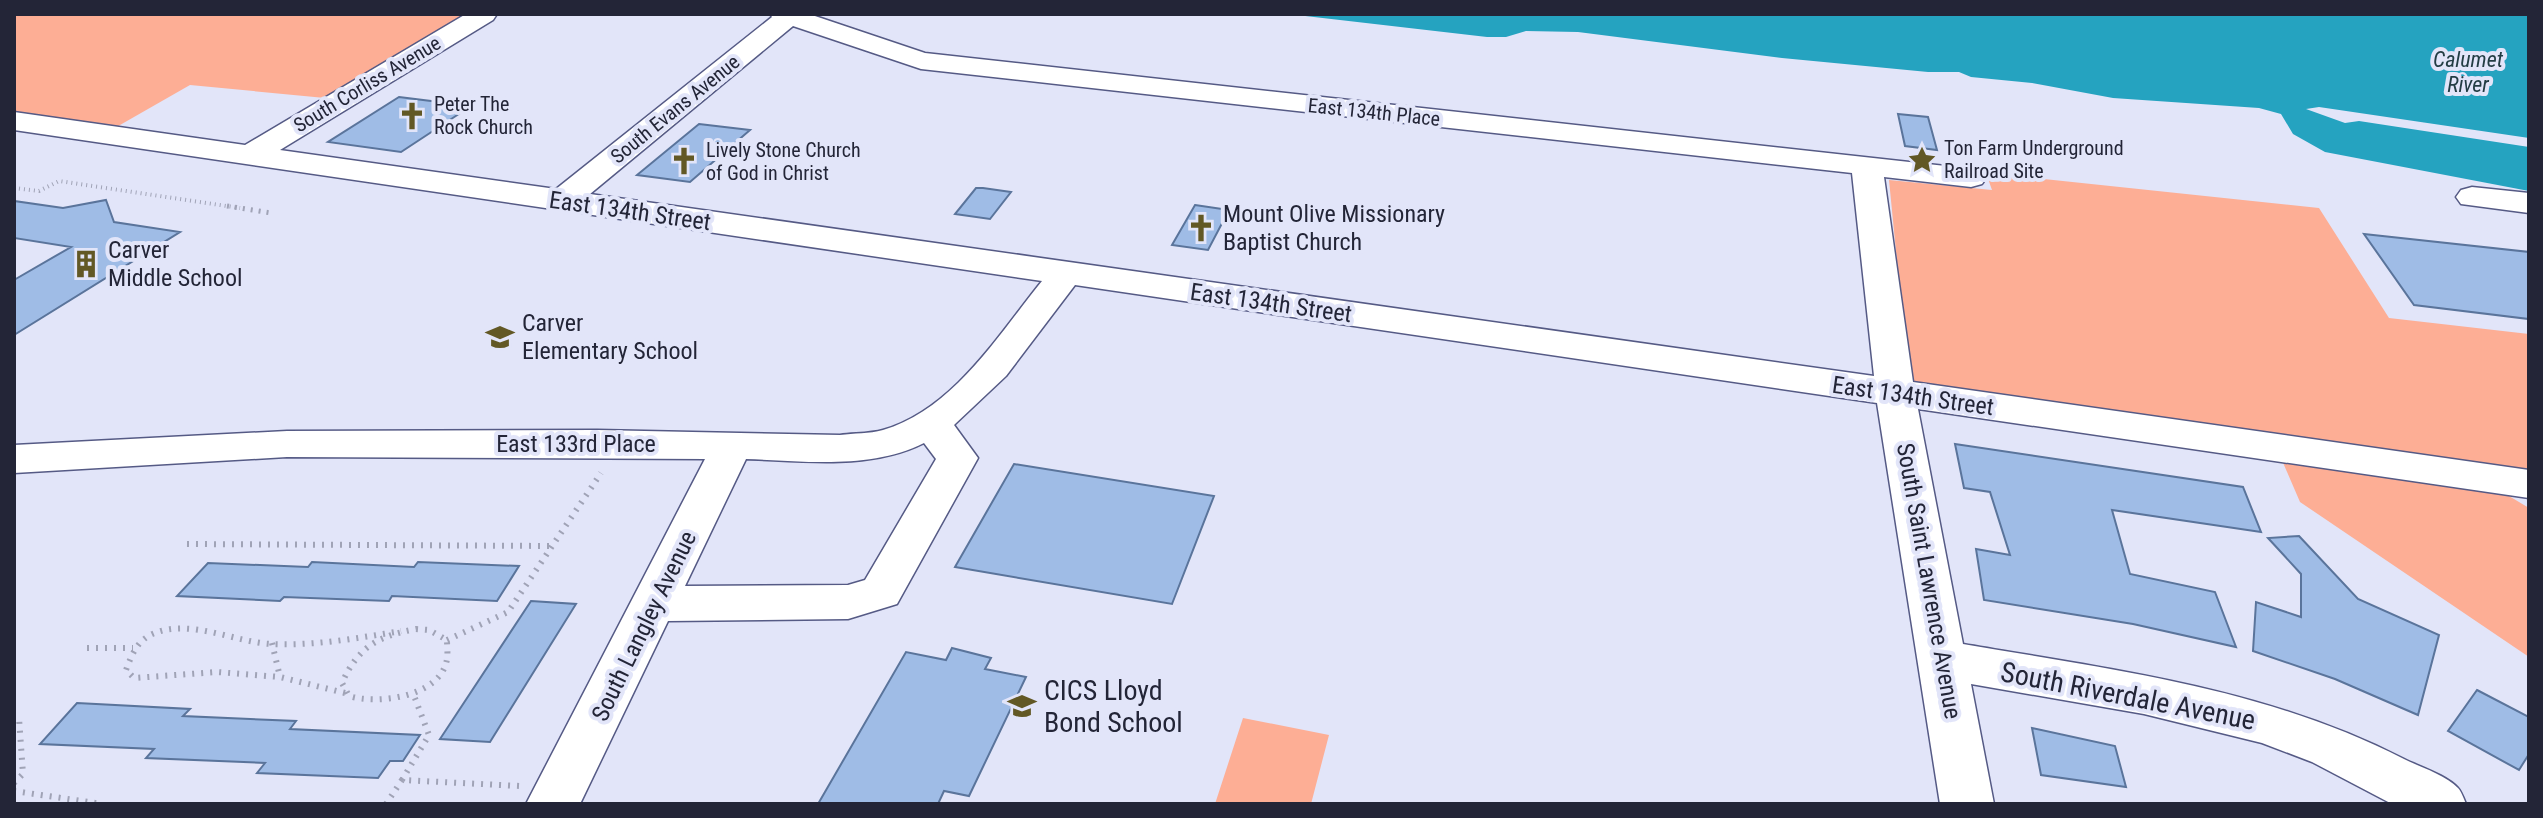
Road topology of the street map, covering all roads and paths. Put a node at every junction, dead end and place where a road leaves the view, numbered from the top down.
1 (484, 14) edge
2 (786, 15) edge
3 (14, 121) edge
4 (250, 155) junction
5 (1867, 167) junction
6 (1971, 177) dead end
7 (14, 188) edge
8 (2501, 200) edge
9 (561, 201) junction
10 (271, 213) dead end
11 (2529, 227) edge
12 (1066, 274) junction
13 (1895, 393) junction
14 (931, 423) junction
15 (732, 446) junction
16 (14, 459) edge
17 (609, 460) dead end
18 (2529, 484) edge
19 (187, 544) dead end
20 (553, 546) junction
21 (655, 604) junction
22 (401, 631) junction
23 (447, 640) junction
24 (272, 643) junction
25 (87, 648) dead end
26 (133, 648) junction
27 (1944, 660) junction
28 (280, 677) junction
29 (345, 693) junction
30 (413, 693) junction
31 (19, 718) dead end
32 (402, 780) junction
33 (14, 783) edge
34 (14, 791) edge
35 (538, 795) edge
36 (102, 804) edge
37 (386, 804) edge
38 (1967, 804) edge
39 (2439, 804) edge

1 - 4 street, South Corliss Avenue
2 - 5 street, East 134th Place
2 - 9 street, South Evans Avenue
3 - 4 street, East 134th Street
4 - 9 street, East 134th Street
5 - 6 street, East 134th Place
5 - 13 street, South Saint Lawrence Avenue
7 - 10 path
8 - 11 street
9 - 12 street, East 134th Street
12 - 13 street, East 134th Street
12 - 14 street, East 133rd Place
13 - 18 street, East 134th Street
13 - 27 street, South Saint Lawrence Avenue
14 - 15 street, East 133rd Place
14 - 21 street
15 - 16 street, East 133rd Place
15 - 21 street, South Langley Avenue
17 - 20 path
19 - 20 path
20 - 23 path
21 - 35 street, South Langley Avenue
22 - 23 path
22 - 24 path
22 - 29 path
23 - 30 path
24 - 26 path
24 - 28 path
25 - 26 path
26 - 28 path
27 - 38 street, South Saint Lawrence Avenue
27 - 39 street, South Riverdale Avenue
28 - 29 path
29 - 30 path
30 - 32 path
31 - 33 path
32 - 35 path
32 - 37 path
34 - 36 path

